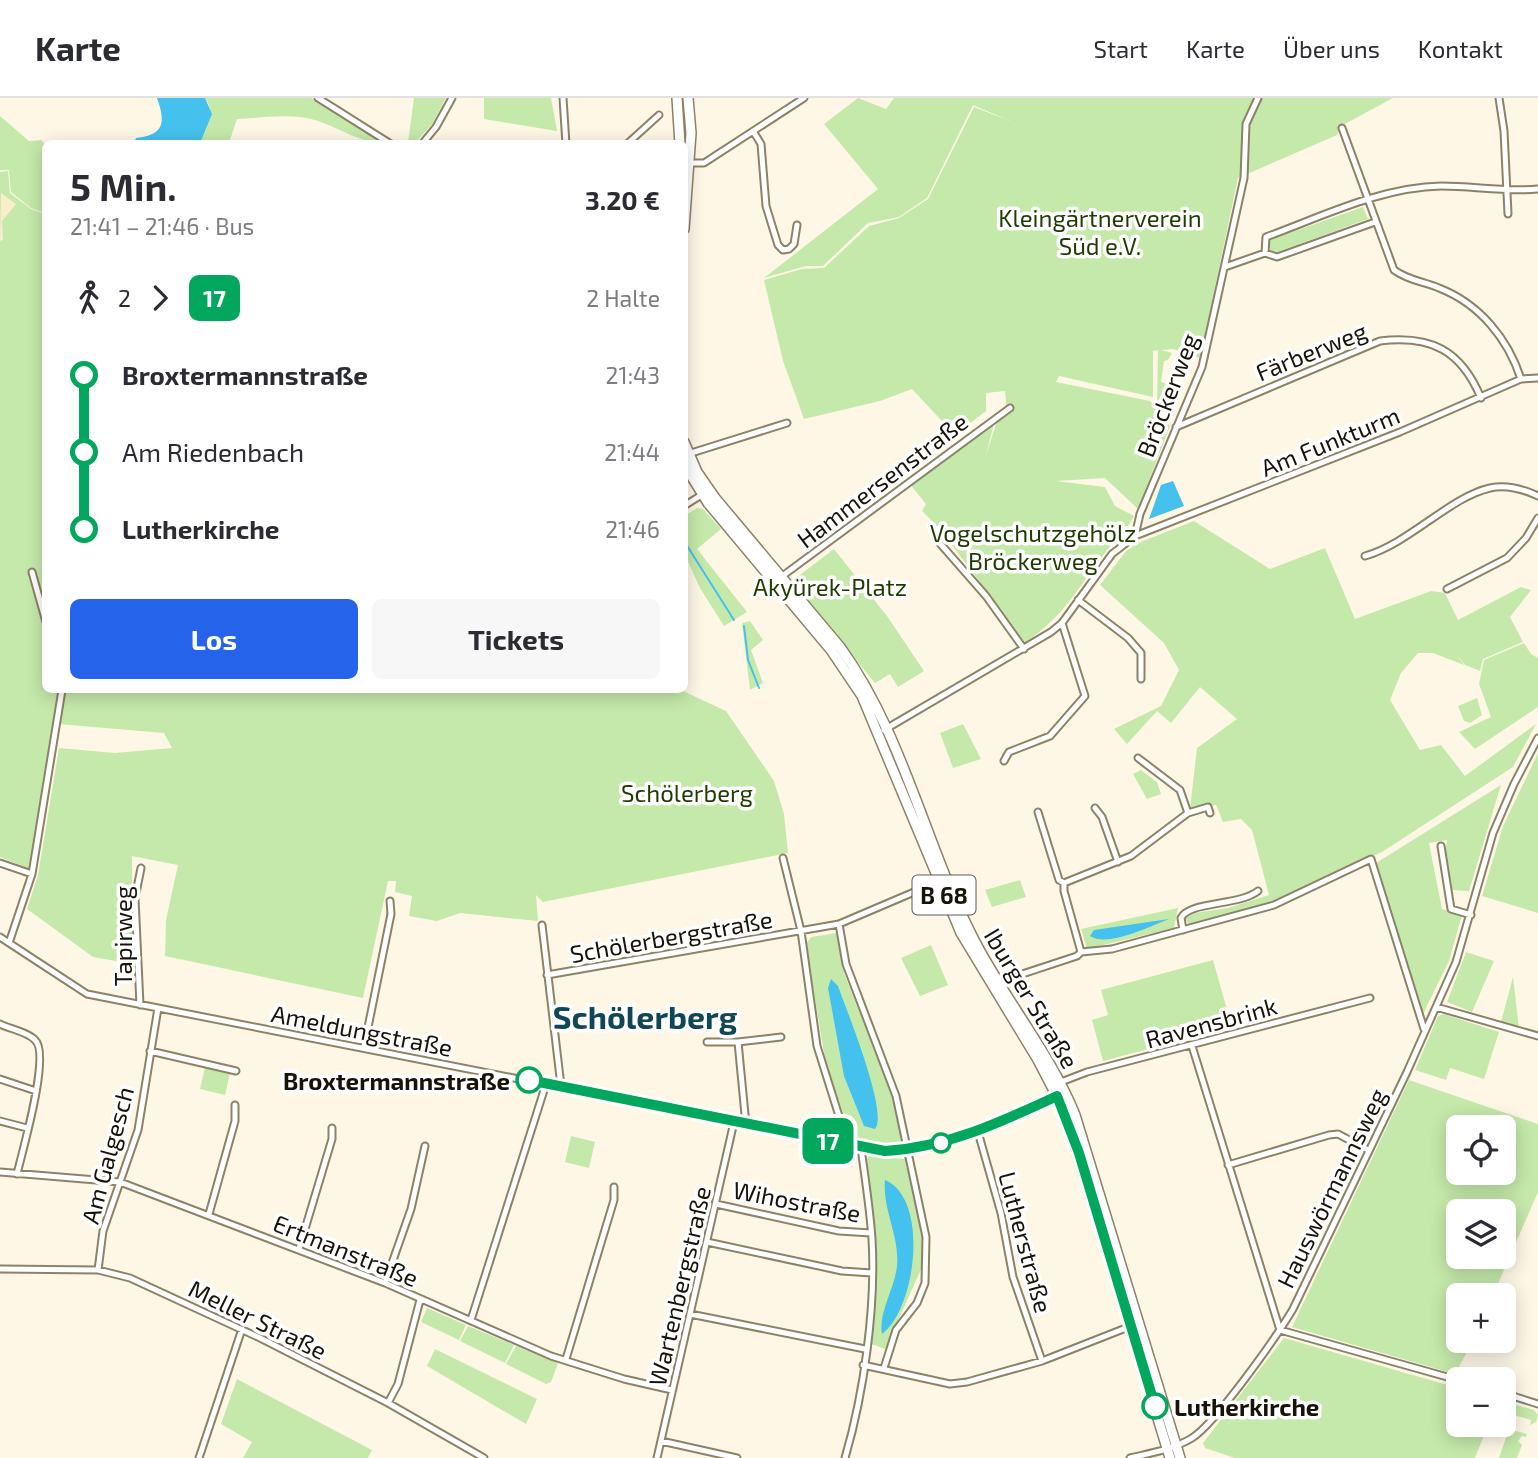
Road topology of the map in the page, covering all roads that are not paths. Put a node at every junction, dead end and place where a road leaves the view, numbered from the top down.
1 (318, 98) edge
2 (452, 98) edge
3 (563, 98) edge
4 (677, 98) edge
5 (688, 98) edge
6 (804, 98) edge
7 (1258, 98) edge
8 (1499, 98) edge
9 (659, 115) dead end
10 (1342, 128) dead end
11 (753, 131) junction
12 (385, 140) edge
13 (425, 140) edge
14 (566, 140) edge
15 (631, 140) edge
16 (680, 140) edge
17 (689, 163) junction
18 (688, 176) edge
19 (1538, 189) edge
20 (1505, 192) junction
21 (1368, 199) junction
22 (1508, 214) dead end
23 (1375, 222) junction
24 (797, 225) dead end
25 (1265, 253) junction
26 (1225, 267) junction
27 (1521, 379) junction
28 (1538, 379) edge
29 (1481, 398) junction
30 (1010, 408) dead end
31 (787, 423) dead end
32 (1176, 427) junction
33 (688, 454) joint
34 (688, 469) edge
35 (706, 493) junction
36 (1538, 496) edge
37 (688, 504) edge
38 (1538, 518) edge
39 (1135, 536) junction
40 (937, 540) dead end
41 (1365, 556) dead end
42 (32, 572) dead end
43 (778, 579) junction
44 (1447, 589) dead end
45 (1078, 600) junction
46 (42, 608) edge
47 (1062, 623) junction
48 (1024, 649) junction
49 (1141, 679) dead end
50 (62, 693) edge
51 (884, 730) junction
52 (1538, 738) edge
53 (1138, 758) dead end
54 (1004, 761) dead end
55 (1095, 808) dead end
56 (1038, 812) dead end
57 (1188, 813) junction
58 (1210, 813) dead end
59 (1441, 846) dead end
60 (783, 858) dead end
61 (1118, 862) junction
62 (0, 863) edge
63 (141, 868) dead end
64 (32, 874) junction
65 (943, 881) junction
66 (1064, 883) junction
67 (1258, 891) dead end
68 (390, 901) dead end
69 (1471, 915) junction
70 (542, 925) dead end
71 (839, 925) junction
72 (1183, 929) junction
73 (801, 931) junction
74 (0, 937) edge
75 (9, 943) junction
76 (1081, 952) junction
77 (547, 975) junction
78 (998, 982) junction
79 (1370, 998) dead end
80 (139, 1005) junction
81 (1436, 1007) junction
82 (158, 1009) junction
83 (0, 1024) edge
84 (1425, 1030) junction
85 (1538, 1036) edge
86 (781, 1037) dead end
87 (708, 1042) dead end
88 (738, 1042) junction
89 (1192, 1046) junction
90 (364, 1047) junction
91 (150, 1051) junction
92 (236, 1071) dead end
93 (0, 1079) edge
94 (1060, 1082) junction
95 (546, 1084) junction
96 (561, 1087) junction
97 (36, 1091) junction
98 (1057, 1096) junction
99 (235, 1105) dead end
100 (0, 1121) edge
101 (734, 1122) junction
102 (746, 1125) junction
103 (27, 1128) junction
104 (332, 1128) dead end
105 (978, 1132) junction
106 (844, 1145) junction
107 (425, 1146) dead end
108 (861, 1148) junction
109 (908, 1150) junction
110 (1368, 1150) junction
111 (1228, 1165) junction
112 (0, 1172) edge
113 (17, 1174) junction
114 (120, 1182) junction
115 (614, 1187) dead end
116 (716, 1204) junction
117 (209, 1214) junction
118 (871, 1233) junction
119 (707, 1242) junction
120 (299, 1249) junction
121 (0, 1269) edge
122 (98, 1270) junction
123 (872, 1272) junction
124 (385, 1283) junction
125 (420, 1300) junction
126 (690, 1314) junction
127 (471, 1320) junction
128 (1131, 1326) junction
129 (242, 1329) junction
130 (1280, 1330) junction
131 (865, 1349) junction
132 (566, 1359) junction
133 (1042, 1361) junction
134 (863, 1365) junction
135 (884, 1368) junction
136 (1446, 1377) edge
137 (672, 1390) junction
138 (1516, 1397) edge
139 (388, 1403) junction
140 (1538, 1404) edge
141 (661, 1441) junction
142 (1171, 1451) edge
143 (199, 1458) edge
144 (484, 1458) edge
145 (657, 1458) edge
146 (737, 1458) edge
147 (845, 1458) edge
148 (1130, 1458) edge
149 (1180, 1458) edge

1 - 12 street
2 - 13 street
3 - 14 street
4 - 16 main road
5 - 17 main road
6 - 11 street
7 - 26 street, Bröckerweg
8 - 20 street
9 - 15 street
10 - 21 street
11 - 17 street
11 - 24 street
17 - 18 main road
19 - 20 street
20 - 21 street
20 - 22 street
21 - 23 street
21 - 25 street
23 - 25 street
23 - 27 street
25 - 26 street
26 - 32 street, Bröckerweg
27 - 28 street, Am Funkturm
27 - 29 street, Am Funkturm
29 - 32 street, Färberweg
29 - 39 street, Am Funkturm
30 - 43 street, Hammersenstraße
31 - 33 street
32 - 39 street, Bröckerweg
33 - 35 main road, Iburger Straße / B 68
34 - 35 main road, Iburger Straße / B 68
35 - 37 street
35 - 43 main road, Iburger Straße / B 68
36 - 41 street
38 - 44 street
39 - 45 street
40 - 48 street
42 - 46 street
43 - 51 main road, Iburger Straße / B 68
45 - 47 street
45 - 49 street
47 - 48 street
47 - 54 street
48 - 51 street
50 - 64 street
51 - 65 main road, Iburger Straße / B 68
52 - 69 street, Hauswörmannsweg
53 - 57 street
55 - 61 street
56 - 66 street
57 - 58 street
57 - 61 street
59 - 69 street
60 - 73 street, Schölerbergstraße
61 - 66 street
62 - 64 street
63 - 80 street, Tapirweg
64 - 75 street
65 - 71 street, Schölerbergstraße
65 - 78 main road, Iburger Straße / B 68
65 - 98 main road, Iburger Straße / B 68
66 - 76 street
67 - 72 street
68 - 90 street
69 - 81 street, Hauswörmannsweg
70 - 77 street, Schölerbergstraße
71 - 73 street, Schölerbergstraße
71 - 109 street
72 - 76 street
72 - 84 street
73 - 77 street, Schölerbergstraße
73 - 106 street
74 - 75 street, Ameldungstraße
75 - 80 street, Ameldungstraße
76 - 78 street
77 - 96 street, Schölerbergstraße
78 - 94 main road, Iburger Straße / B 68
79 - 89 street, Ravensbrink
80 - 82 street, Ameldungstraße
81 - 84 street, Hauswörmannsweg
81 - 85 street
82 - 90 street, Ameldungstraße
82 - 91 street, Am Galgesch
83 - 97 street
84 - 110 street, Hauswörmannsweg
86 - 88 street
87 - 88 street
88 - 102 street
89 - 94 street, Ravensbrink
89 - 111 street
90 - 95 street, Ameldungstraße
91 - 92 street
91 - 114 street, Am Galgesch
93 - 97 street
94 - 98 street
94 - 142 main road, Iburger Straße / B 68
95 - 96 street, Ameldungstraße
95 - 127 street
96 - 101 street, Ameldungstraße
97 - 103 street
98 - 105 street, Ameldungstraße
98 - 128 main road, Iburger Straße / B 68
99 - 117 street
100 - 103 street
101 - 102 street, Ameldungstraße
101 - 116 street, Wartenbergstraße
102 - 106 street, Ameldungstraße
103 - 113 street
104 - 120 street
105 - 109 street, Ameldungstraße
105 - 133 street, Lutherstraße
106 - 108 street, Ameldungstraße
107 - 124 street
108 - 109 street, Ameldungstraße
108 - 118 street
109 - 135 street
110 - 111 street
110 - 130 street, Hauswörmannsweg
111 - 130 street
112 - 113 street, Ertmanstraße
113 - 114 street, Ertmanstraße
114 - 117 street, Ertmanstraße
114 - 122 street, Am Galgesch
115 - 132 street
116 - 118 street, Wihostraße
116 - 119 street, Wartenbergstraße
117 - 120 street, Ertmanstraße
118 - 123 street
119 - 123 street
119 - 126 street, Wartenbergstraße
120 - 124 street, Ertmanstraße
121 - 122 street, Meller Straße
122 - 129 street, Meller Straße
123 - 131 street
124 - 125 street, Ertmanstraße
125 - 127 street, Ertmanstraße
125 - 139 street
126 - 131 street
126 - 137 street, Wartenbergstraße
127 - 132 street, Ertmanstraße
128 - 133 street
128 - 142 main road, Iburger Straße / B 68
129 - 139 street, Meller Straße
129 - 143 street
130 - 136 street
130 - 142 street, Hauswörmannsweg
131 - 134 street
132 - 137 street, Ertmanstraße
133 - 135 street
134 - 135 street
134 - 147 street
137 - 141 street, Wartenbergstraße
138 - 140 street
139 - 144 street, Meller Straße
141 - 145 street, Wartenbergstraße
141 - 146 street
142 - 148 street, Hauswörmannsweg
142 - 149 main road, Iburger Straße / B 68

